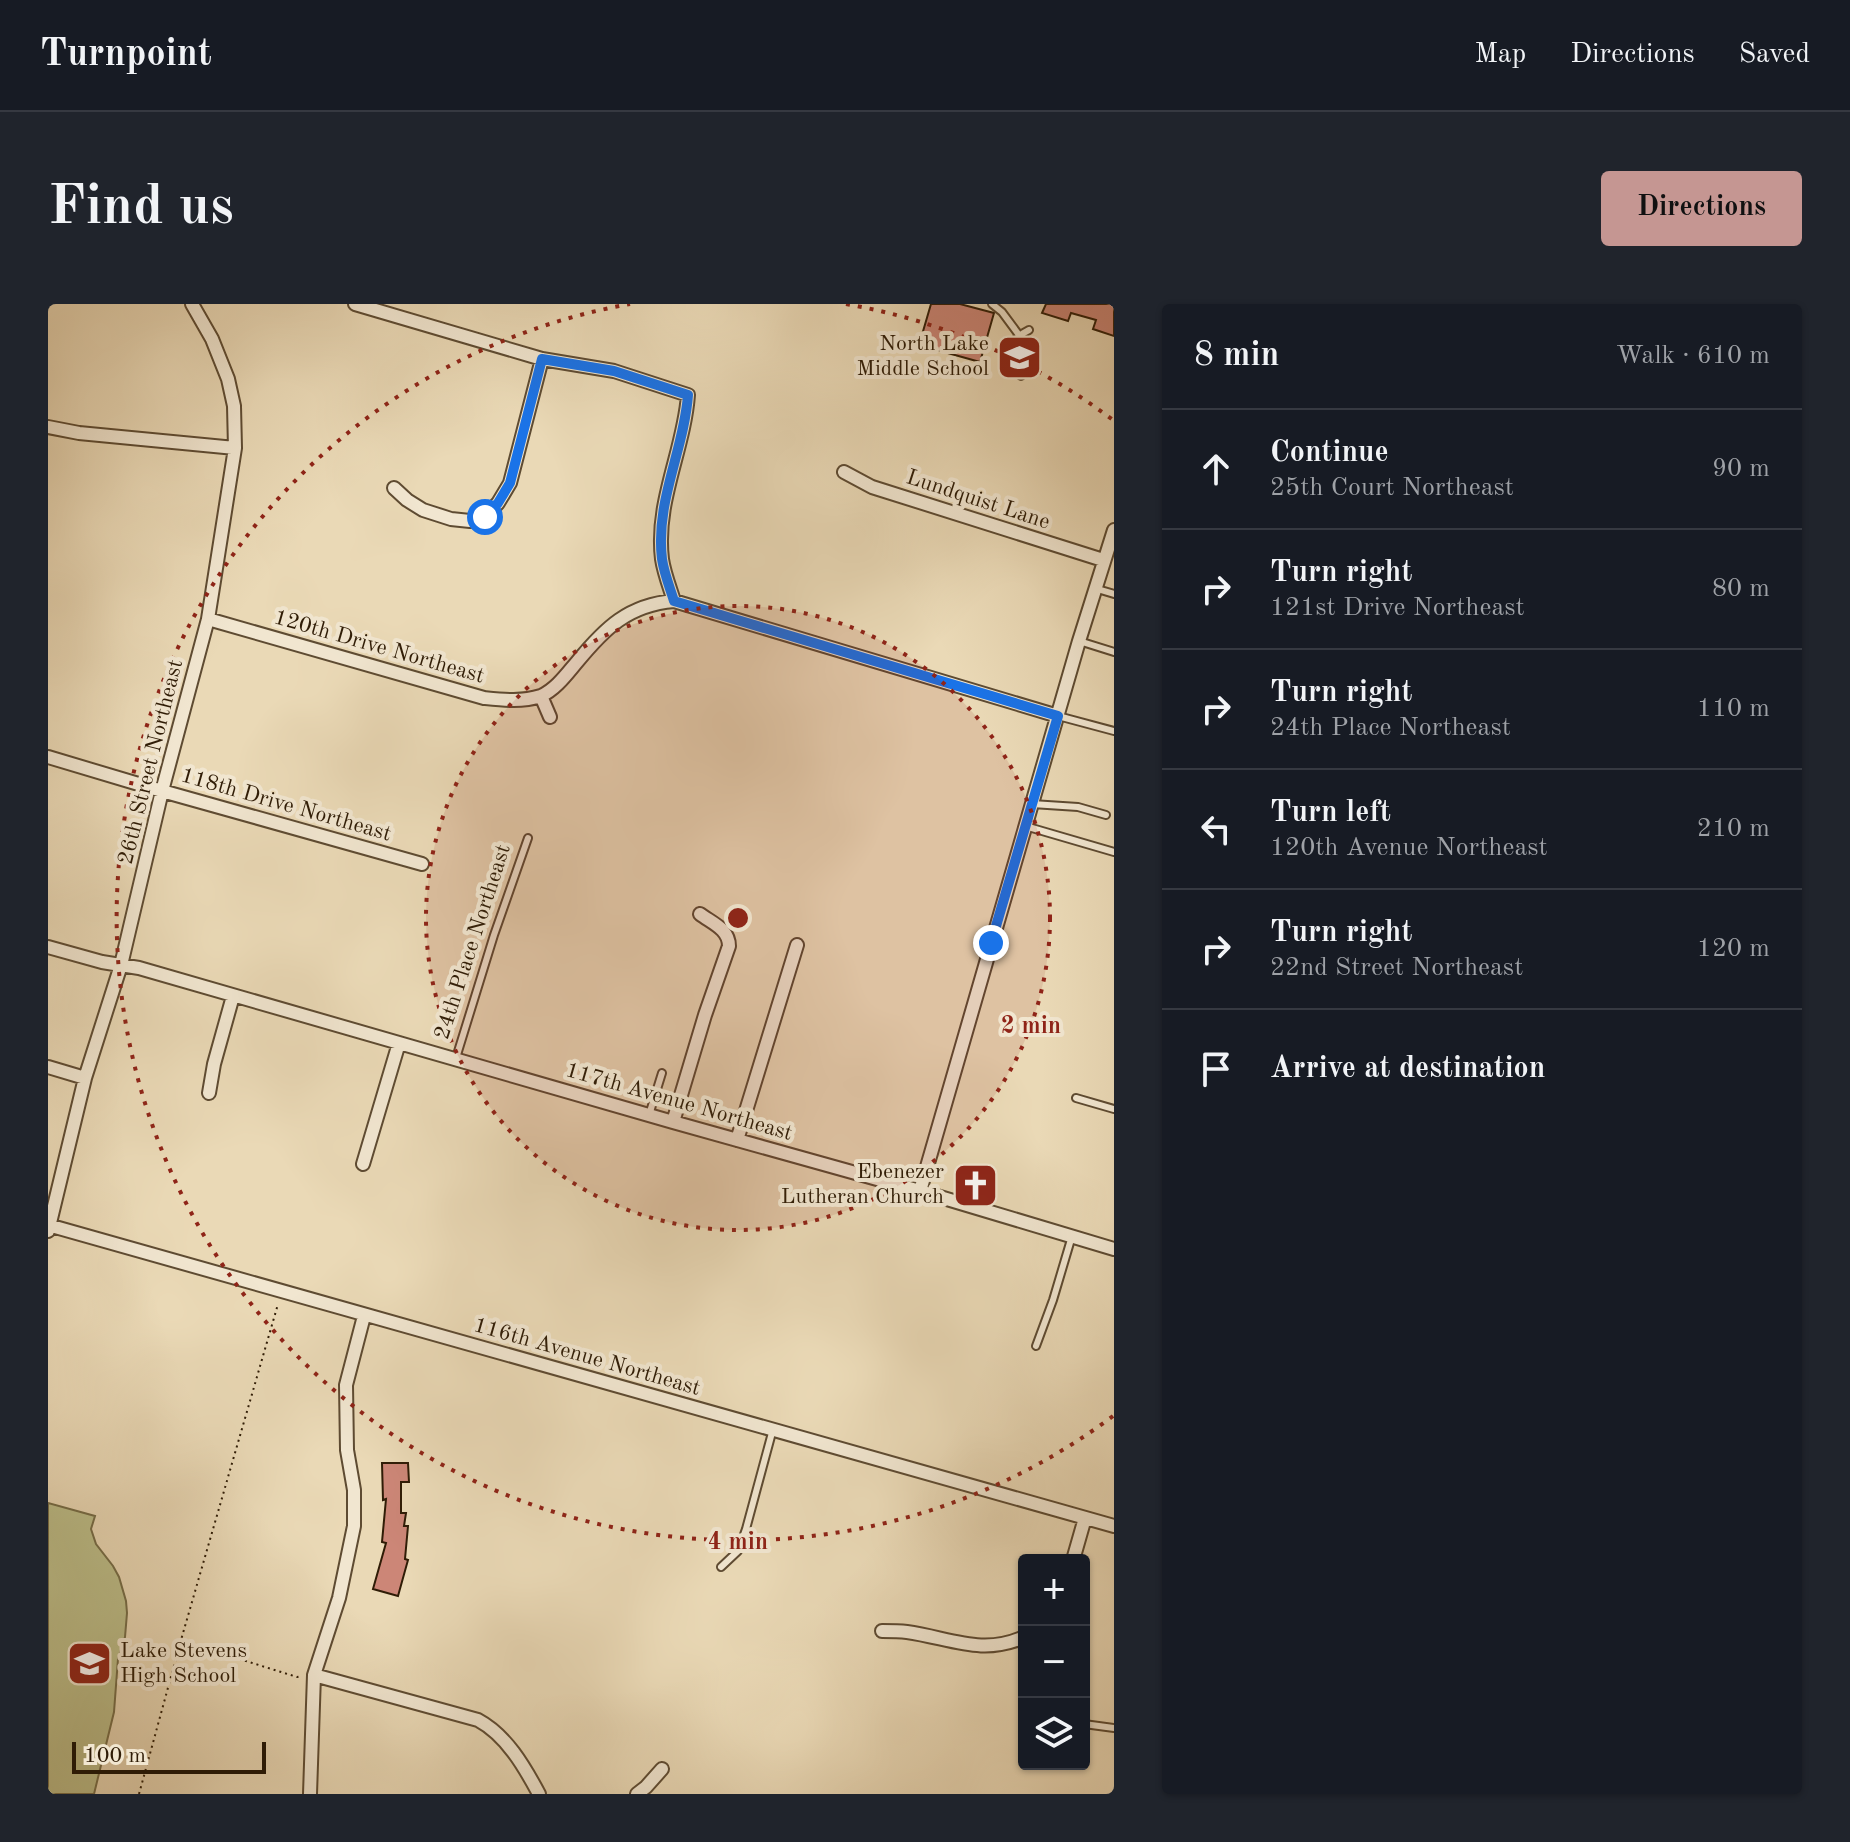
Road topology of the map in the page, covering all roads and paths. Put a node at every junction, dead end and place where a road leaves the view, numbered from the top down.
1 (192, 304) edge
2 (355, 304) edge
3 (992, 304) edge
4 (1029, 330) dead end
5 (1019, 335) junction
6 (542, 359) junction
7 (1021, 376) dead end
8 (48, 427) edge
9 (235, 448) junction
10 (844, 472) dead end
11 (394, 488) dead end
12 (1114, 530) edge
13 (1103, 560) junction
14 (1094, 588) junction
15 (1114, 594) edge
16 (674, 601) junction
17 (208, 619) junction
18 (1079, 641) junction
19 (1114, 652) edge
20 (541, 696) junction
21 (1058, 716) junction
22 (550, 717) dead end
23 (1114, 731) edge
24 (48, 757) edge
25 (162, 791) junction
26 (1032, 804) junction
27 (1106, 815) dead end
28 (1025, 826) junction
29 (528, 838) dead end
30 (1114, 852) edge
31 (422, 864) dead end
32 (700, 914) dead end
33 (797, 945) dead end
34 (48, 947) edge
35 (121, 965) junction
36 (233, 996) junction
37 (399, 1043) junction
38 (456, 1058) junction
39 (48, 1067) edge
40 (662, 1073) dead end
41 (85, 1078) junction
42 (209, 1093) dead end
43 (1076, 1098) dead end
44 (1114, 1109) edge
45 (649, 1116) junction
46 (673, 1122) junction
47 (737, 1140) junction
48 (363, 1164) dead end
49 (920, 1191) junction
50 (49, 1227) edge
51 (1069, 1233) junction
52 (1114, 1249) edge
53 (282, 1292) junction
54 (364, 1316) junction
55 (1036, 1346) dead end
56 (773, 1429) junction
57 (1085, 1518) junction
58 (1114, 1526) edge
59 (1075, 1554) edge
60 (721, 1567) dead end
61 (882, 1631) dead end
62 (181, 1640) junction
63 (1018, 1640) edge
64 (314, 1675) junction
65 (1090, 1725) edge
66 (1114, 1728) edge
67 (662, 1769) dead end
68 (139, 1794) edge
69 (310, 1794) edge
70 (539, 1794) edge
71 (637, 1794) edge

1 - 9 street, 26th Street Northeast
2 - 6 street
3 - 5 lane
4 - 5 lane
5 - 7 lane
6 - 11 street
6 - 16 street
8 - 9 street
9 - 17 street, 26th Street Northeast
10 - 13 street, Lundquist Lane
12 - 13 street
13 - 14 street
14 - 15 lane
14 - 18 street
16 - 20 street
16 - 21 street
17 - 20 street, 120th Drive Northeast
17 - 25 street, 26th Street Northeast
18 - 19 lane
18 - 21 street
20 - 22 street
21 - 23 lane
21 - 26 street
24 - 25 street, 118th Drive Northeast
25 - 31 street, 118th Drive Northeast
25 - 35 street, 26th Street Northeast
26 - 27 lane
26 - 28 street
28 - 30 lane
28 - 49 street
29 - 38 lane, 24th Place Northeast
32 - 46 street
33 - 47 street
34 - 35 street, 117th Avenue Northeast
35 - 36 street, 117th Avenue Northeast
35 - 41 street, 26th Street Northeast
36 - 37 street, 117th Avenue Northeast
36 - 42 street
37 - 38 street, 117th Avenue Northeast
37 - 48 street
38 - 45 street, 117th Avenue Northeast
39 - 41 street
40 - 45 lane
41 - 50 street, 26th Street Northeast
43 - 44 lane
45 - 46 street, 117th Avenue Northeast
46 - 47 street, 117th Avenue Northeast
47 - 49 street, 117th Avenue Northeast
49 - 51 street, 117th Avenue Northeast
50 - 53 street, 116th Avenue Northeast
51 - 52 street, 117th Avenue Northeast
51 - 55 lane
53 - 54 street, 116th Avenue Northeast
53 - 62 path
54 - 56 street, 116th Avenue Northeast
54 - 64 street
56 - 57 street, 116th Avenue Northeast
56 - 60 lane
57 - 58 street, 116th Avenue Northeast
57 - 59 street
61 - 63 street
62 - 64 path
62 - 68 path
64 - 69 street
64 - 70 street
65 - 66 lane
67 - 71 street

